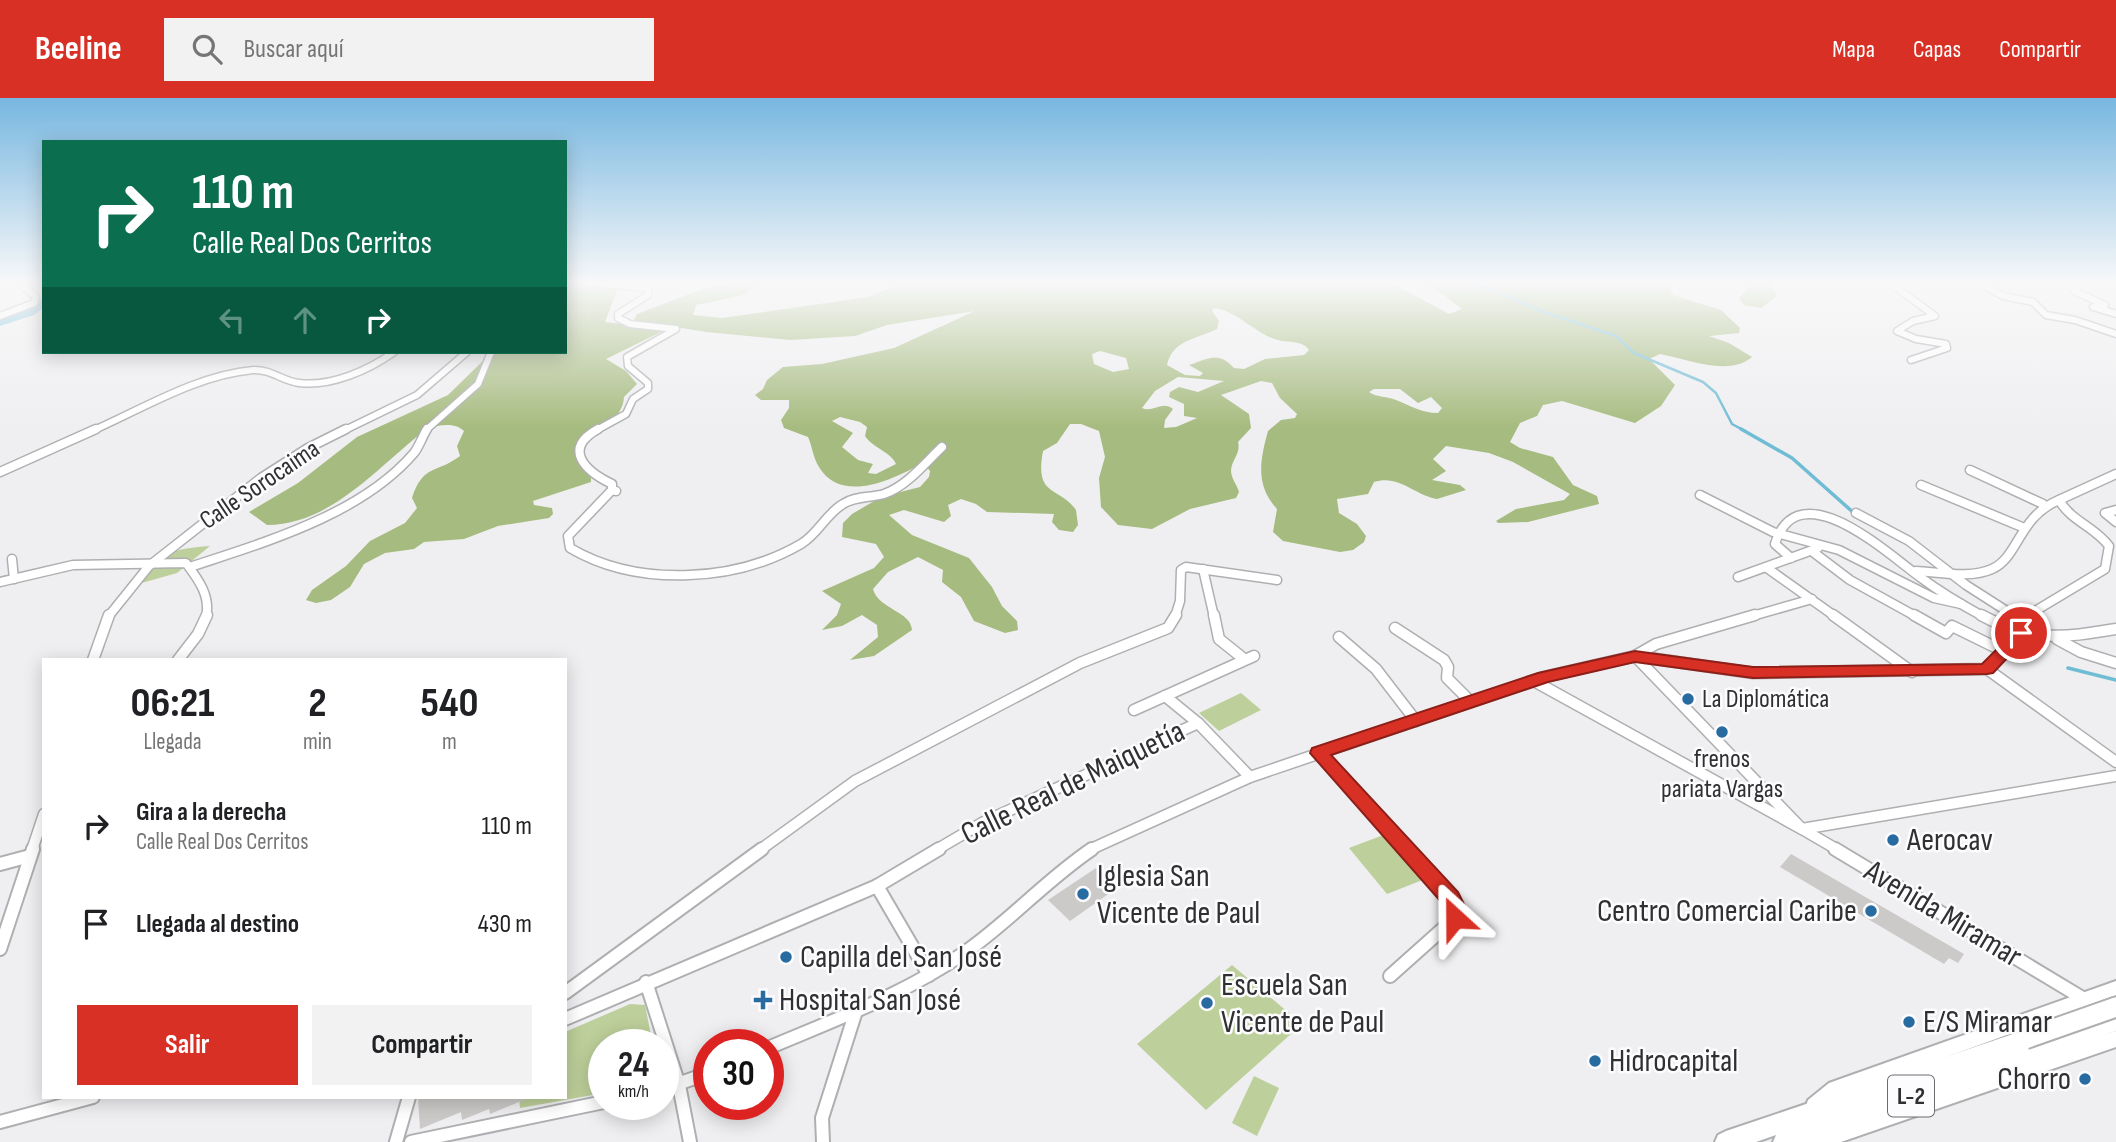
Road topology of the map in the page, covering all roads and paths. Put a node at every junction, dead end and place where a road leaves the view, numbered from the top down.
1 (673, 331) edge
2 (1897, 331) edge
3 (391, 354) edge
4 (465, 354) edge
5 (490, 354) edge
6 (1911, 360) dead end
7 (942, 447) dead end
8 (1970, 470) dead end
9 (0, 472) edge
10 (2116, 474) edge
11 (1921, 485) dead end
12 (615, 490) joint
13 (1700, 495) dead end
14 (2059, 500) junction
15 (2043, 504) junction
16 (2116, 510) edge
17 (1856, 513) dead end
18 (2116, 522) edge
19 (2022, 527) junction
20 (1778, 534) junction
21 (1816, 550) junction
22 (1791, 558) junction
23 (12, 559) dead end
24 (153, 563) junction
25 (190, 567) junction
26 (1767, 568) junction
27 (1203, 569) junction
28 (1913, 571) junction
29 (1950, 573) junction
30 (1890, 574) junction
31 (1738, 577) dead end
32 (14, 579) junction
33 (1276, 580) dead end
34 (0, 582) edge
35 (1812, 599) junction
36 (1964, 604) junction
37 (2022, 621) junction
38 (1395, 628) dead end
39 (2116, 629) edge
40 (2021, 633) junction
41 (1339, 637) dead end
42 (2054, 637) junction
43 (2006, 652) junction
44 (1635, 656) junction
45 (94, 658) edge
46 (180, 658) edge
47 (2116, 663) edge
48 (1987, 669) junction
49 (1912, 672) junction
50 (1534, 681) junction
51 (1166, 696) junction
52 (1471, 702) junction
53 (1134, 710) dead end
54 (1416, 721) junction
55 (1198, 723) junction
56 (1319, 753) junction
57 (2116, 762) edge
58 (2116, 776) edge
59 (1250, 777) junction
60 (42, 820) edge
61 (1802, 829) junction
62 (30, 856) junction
63 (0, 864) edge
64 (877, 886) junction
65 (0, 949) edge
66 (929, 975) junction
67 (1390, 976) dead end
68 (646, 982) junction
69 (2116, 988) edge
70 (567, 992) edge
71 (2084, 999) junction
72 (2116, 1007) edge
73 (856, 1011) junction
74 (567, 1018) edge
75 (2116, 1020) edge
76 (661, 1029) edge
77 (2116, 1039) edge
78 (784, 1041) edge
79 (693, 1079) edge
80 (679, 1085) joint
81 (86, 1099) edge
82 (408, 1099) edge
83 (588, 1105) edge
84 (1802, 1116) junction
85 (0, 1122) edge
86 (396, 1142) edge
87 (411, 1142) edge
88 (690, 1142) edge
89 (823, 1142) edge
90 (1726, 1142) edge
91 (1784, 1142) edge
92 (1814, 1142) edge

1 - 12 street
2 - 6 street
3 - 9 street
4 - 24 street, Calle Sorocaima
5 - 25 street
7 - 12 street
8 - 15 street
10 - 14 street
11 - 19 street
13 - 20 street
14 - 15 street
14 - 37 street
15 - 19 street
16 - 18 street
17 - 29 street
19 - 29 street
20 - 21 street
20 - 22 street
20 - 28 street
21 - 22 street
21 - 30 street
21 - 43 street
22 - 26 street
23 - 32 street
24 - 25 street
24 - 32 street
24 - 45 street, Calle Sorocaima
25 - 46 street
26 - 31 street
26 - 35 street
27 - 33 street
27 - 51 street
27 - 70 street
28 - 29 street
28 - 30 street
28 - 36 street
29 - 37 street
30 - 36 street
32 - 34 street
35 - 44 street
35 - 49 street
36 - 40 street
37 - 40 street
38 - 52 street
39 - 42 street
40 - 42 street
40 - 43 street
41 - 54 street
42 - 47 street
43 - 48 street
44 - 49 street
44 - 50 street
44 - 61 street, Avenida Miramar
48 - 49 street
48 - 57 street
50 - 52 street
50 - 61 street, Avenida Miramar
51 - 53 street
51 - 55 street
52 - 54 street
54 - 56 street
55 - 59 street, Calle Real de Maiquetía
55 - 64 street, Calle Real de Maiquetía
56 - 59 street
56 - 67 street
58 - 61 street
59 - 66 street
60 - 62 street
61 - 71 street, Avenida Miramar
62 - 63 street
62 - 65 street
64 - 66 street
64 - 68 street, Calle Real de Maiquetía
66 - 73 street
68 - 74 street, Calle Real de Maiquetía
68 - 76 street
69 - 71 street, L-2
71 - 75 street
71 - 84 street, L-2
72 - 84 main road, L-2, bridge
73 - 78 street
73 - 89 street
75 - 91 main road, L-2
77 - 92 street, L-2
79 - 80 street
80 - 88 street
81 - 85 street
82 - 86 street
83 - 87 street
84 - 90 main road, L-2

